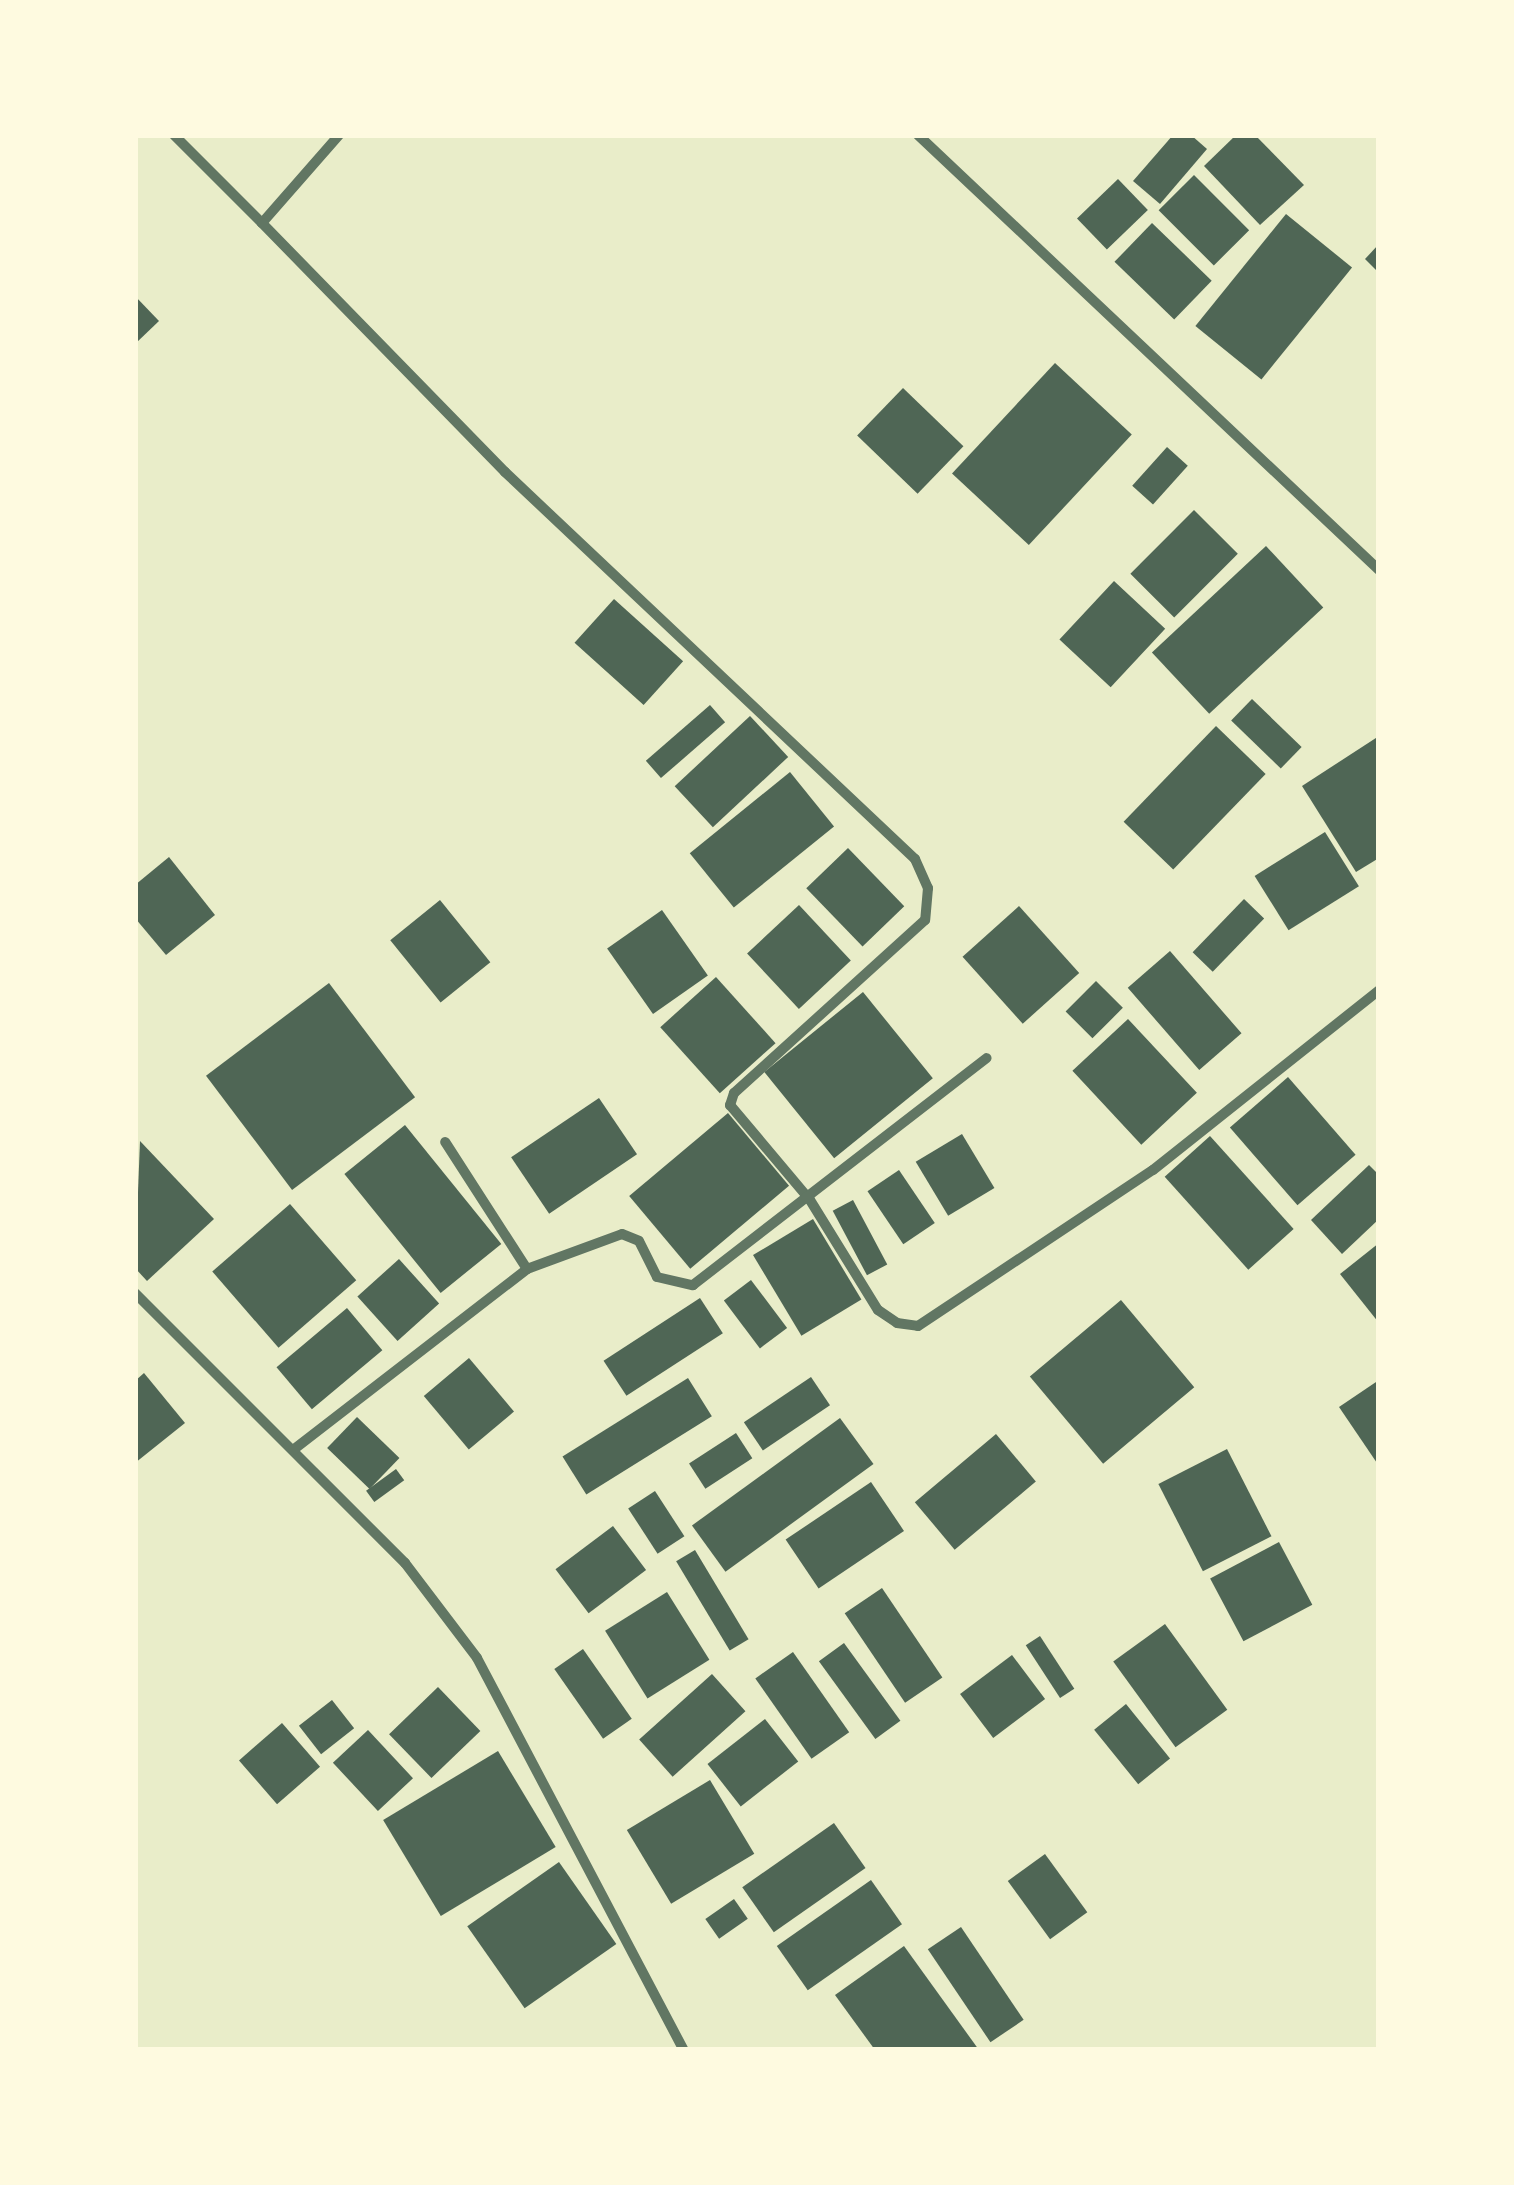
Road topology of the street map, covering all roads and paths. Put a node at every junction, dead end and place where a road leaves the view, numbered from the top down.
1 (174, 135) edge
2 (339, 135) edge
3 (918, 135) edge
4 (262, 223) junction
5 (1379, 570) edge
6 (1379, 990) edge
7 (987, 1058) dead end
8 (445, 1142) dead end
9 (810, 1200) junction
10 (527, 1269) junction
11 (135, 1294) edge
12 (293, 1450) junction
13 (684, 2050) edge

1 - 4 street
2 - 4 street
3 - 5 street
4 - 9 street
6 - 9 street
7 - 9 street
8 - 10 street
9 - 10 street
10 - 12 street
11 - 12 street
12 - 13 street

